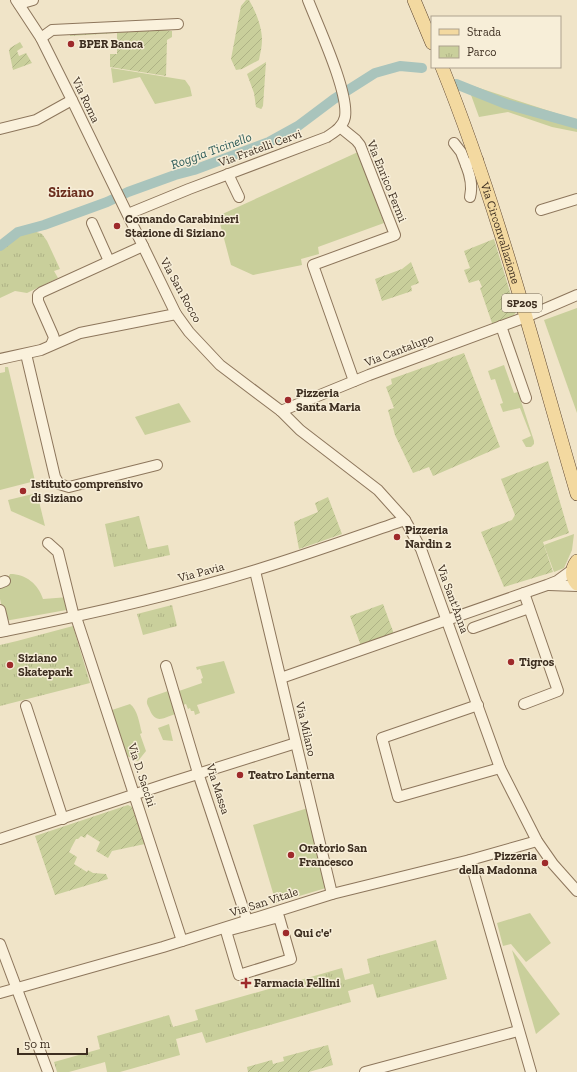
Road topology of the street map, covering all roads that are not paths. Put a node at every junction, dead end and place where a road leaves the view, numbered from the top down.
1 (33, 0) edge
2 (308, 0) edge
3 (414, 0) edge
4 (18, 2) edge
5 (178, 24) dead end
6 (430, 37) edge
7 (40, 38) junction
8 (442, 68) edge
9 (72, 100) junction
10 (340, 127) junction
11 (0, 129) edge
12 (454, 143) dead end
13 (472, 162) junction
14 (228, 174) junction
15 (239, 197) dead end
16 (470, 197) dead end
17 (577, 199) edge
18 (541, 210) dead end
19 (128, 214) junction
20 (92, 223) dead end
21 (143, 246) junction
22 (110, 261) junction
23 (577, 295) edge
24 (176, 314) junction
25 (526, 317) junction
26 (501, 326) junction
27 (51, 345) junction
28 (26, 354) junction
29 (0, 359) edge
30 (354, 381) junction
31 (526, 398) dead end
32 (281, 411) junction
33 (158, 466) dead end
34 (577, 494) edge
35 (405, 520) junction
36 (48, 544) dead end
37 (575, 563) edge
38 (255, 571) junction
39 (547, 585) junction
40 (577, 585) edge
41 (524, 593) junction
42 (529, 608) junction
43 (0, 610) edge
44 (75, 617) junction
45 (446, 620) junction
46 (473, 628) dead end
47 (3, 632) edge
48 (166, 666) dead end
49 (281, 678) junction
50 (524, 704) dead end
51 (478, 705) junction
52 (26, 706) dead end
53 (296, 742) junction
54 (500, 768) junction
55 (198, 773) junction
56 (135, 794) junction
57 (63, 819) junction
58 (0, 839) edge
59 (537, 840) junction
60 (470, 860) junction
61 (577, 891) edge
62 (332, 894) junction
63 (248, 920) junction
64 (226, 932) joint
65 (182, 942) junction
66 (0, 944) edge
67 (16, 989) junction
68 (0, 993) edge
69 (518, 1031) junction
70 (48, 1072) edge
71 (365, 1072) edge
72 (531, 1072) edge

1 - 4 street
2 - 10 street
3 - 6 main road
4 - 7 street, Via Roma
5 - 7 street
7 - 9 street, Via Roma
8 - 13 main road, Via Circonvallazione / SP205
9 - 11 street
9 - 19 street, Via Roma
10 - 14 street, Via Fratelli Cervi
10 - 30 street, Via Enrico Fermi
12 - 13 street
13 - 16 street
13 - 25 main road, Via Circonvallazione / SP205
14 - 15 street
14 - 19 street, Via Fratelli Cervi
17 - 18 street
19 - 21 street, Via San Rocco
20 - 22 street
21 - 22 street
21 - 24 street, Via San Rocco
22 - 27 street
23 - 25 street, Via Cantalupo
24 - 27 street
24 - 32 street, Via San Rocco
25 - 26 street, Via Cantalupo
25 - 34 main road, Via Circonvallazione / SP205
26 - 30 street, Via Cantalupo
26 - 31 street
27 - 28 street
28 - 29 street
28 - 33 street
30 - 32 street, Via Cantalupo
32 - 35 street, Via Sant'Anna
35 - 38 street, Via Pavia
35 - 45 street, Via Sant'Anna
36 - 44 street, Via D. Sacchi
37 - 39 street
37 - 40 main road
38 - 44 street, Via Pavia
38 - 49 street, Via Milano
39 - 40 street
39 - 41 street
41 - 42 street
41 - 45 street
42 - 46 street
42 - 50 street
43 - 47 street
44 - 47 street, Via Pavia
44 - 56 street, Via D. Sacchi
45 - 49 street
45 - 51 street, Via Sant'Anna
48 - 55 street, Via Massa
49 - 53 street, Via Milano
51 - 54 street, Via Sant'Anna
51 - 54 street
52 - 57 street
53 - 55 street
53 - 62 street, Via Milano
54 - 59 street, Via Sant'Anna
55 - 56 street
55 - 63 street, Via Massa
56 - 57 street
56 - 65 street, Via D. Sacchi
57 - 58 street
59 - 60 street, Via San Vitale
59 - 61 street, Via Sant'Anna
60 - 62 street, Via San Vitale
60 - 69 street
62 - 63 street, Via San Vitale
63 - 65 street, Via San Vitale
64 - 64 street
65 - 67 street, Via San Vitale
66 - 67 street
67 - 68 street, Via San Vitale
67 - 70 street
69 - 71 street
69 - 72 street

